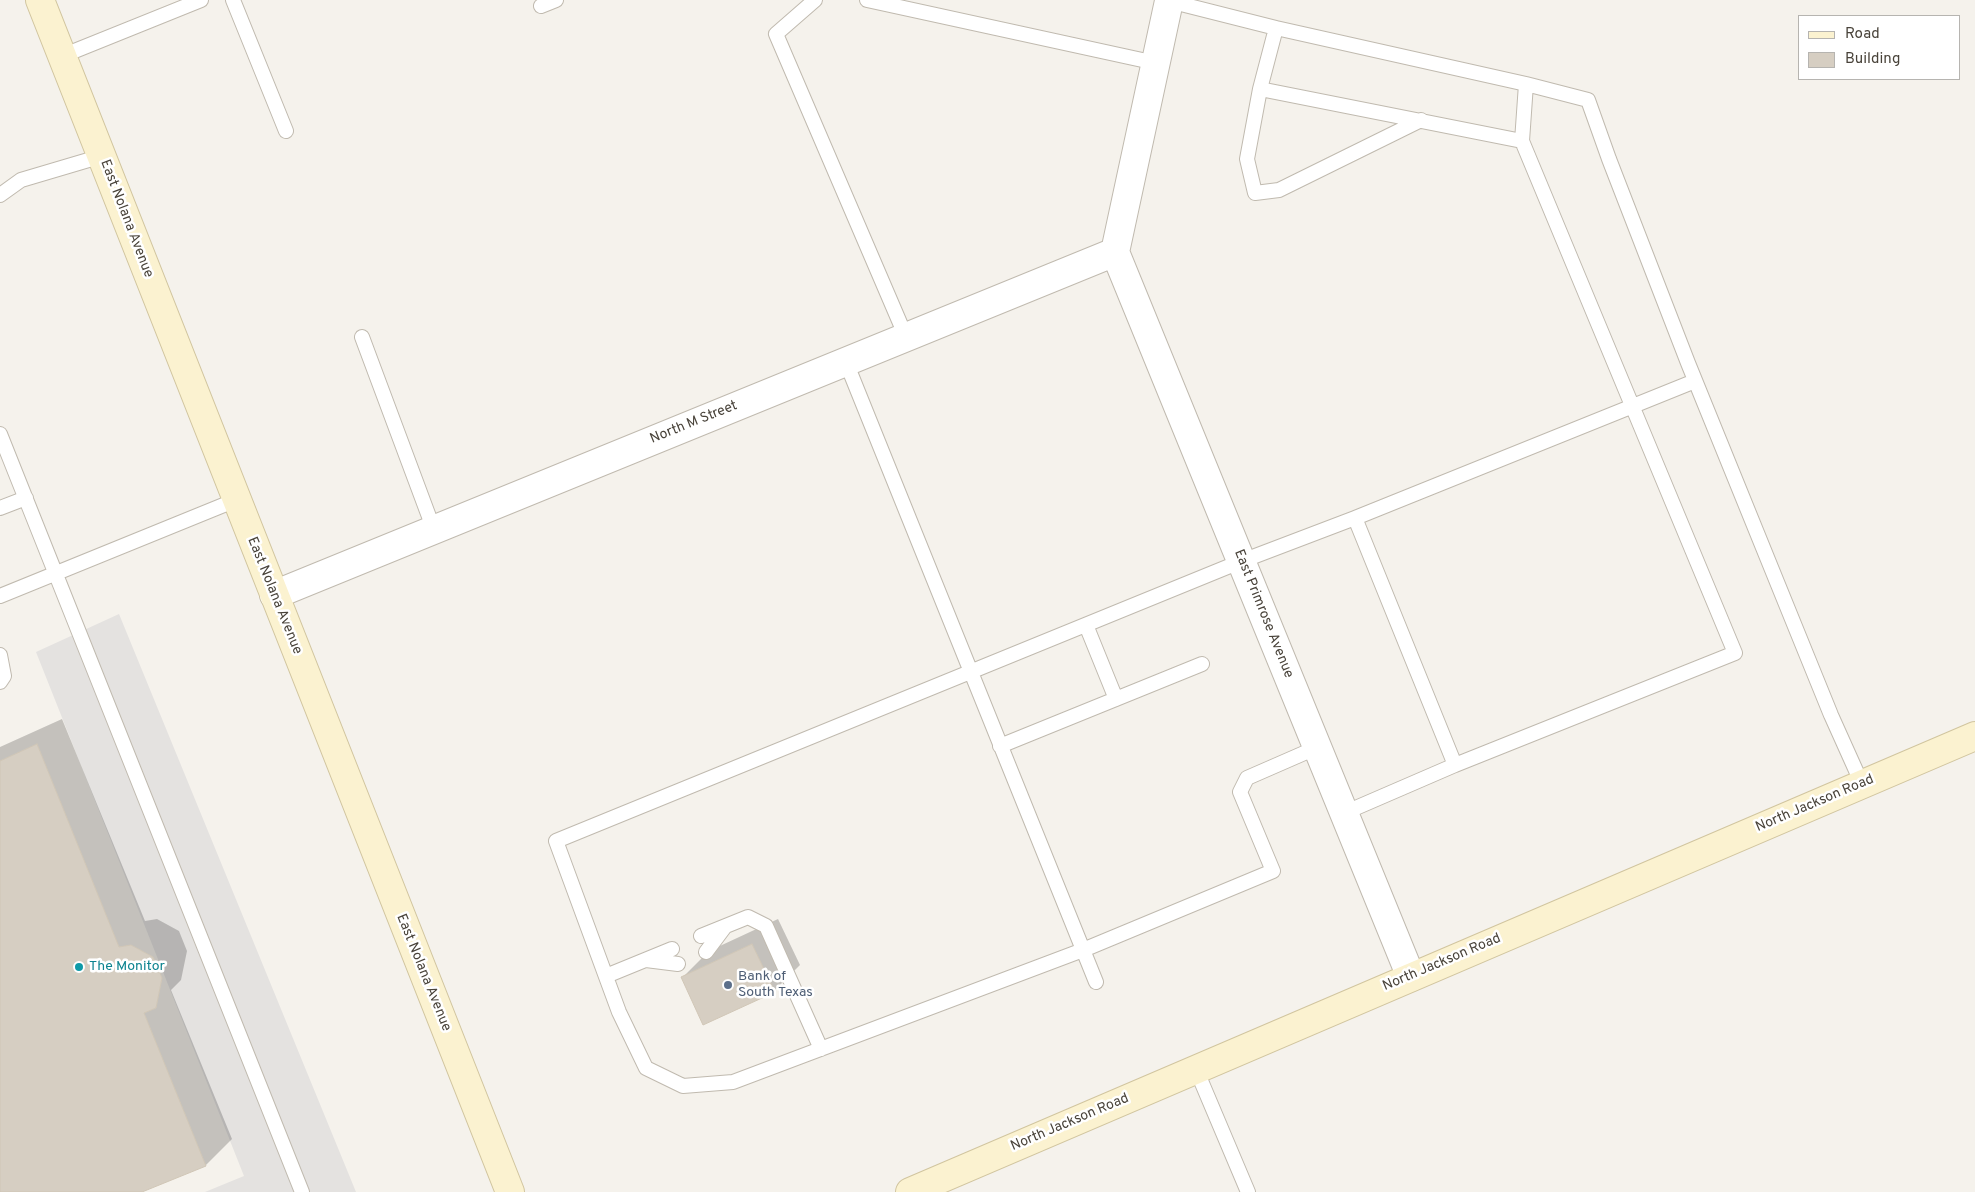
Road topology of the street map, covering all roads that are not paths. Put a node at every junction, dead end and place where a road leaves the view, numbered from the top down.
1 (40, 0) edge
2 (201, 0) edge
3 (233, 0) edge
4 (556, 0) edge
5 (815, 0) edge
6 (867, 0) edge
7 (1169, 1) joint
8 (541, 6) dead end
9 (1276, 28) junction
10 (62, 56) junction
11 (1156, 62) junction
12 (1526, 84) junction
13 (1260, 88) junction
14 (1421, 120) junction
15 (286, 131) dead end
16 (1522, 141) junction
17 (102, 156) junction
18 (0, 195) edge
19 (1115, 252) junction
20 (362, 337) dead end
21 (906, 337) junction
22 (846, 362) junction
23 (1695, 380) junction
24 (1632, 406) junction
25 (0, 434) edge
26 (26, 498) junction
27 (236, 500) junction
28 (0, 508) edge
29 (1355, 518) junction
30 (434, 530) junction
31 (1242, 561) junction
32 (57, 573) junction
33 (274, 595) junction
34 (0, 596) edge
35 (1086, 625) junction
36 (0, 655) edge
37 (1202, 664) dead end
38 (970, 672) junction
39 (0, 682) edge
40 (1116, 698) junction
41 (1975, 736) edge
42 (1000, 746) junction
43 (1318, 747) junction
44 (1455, 765) junction
45 (1862, 784) junction
46 (1344, 813) junction
47 (702, 940) dead end
48 (1082, 950) junction
49 (674, 953) dead end
50 (606, 976) junction
51 (1411, 977) junction
52 (1096, 982) dead end
53 (821, 1049) junction
54 (1196, 1069) junction
55 (302, 1192) edge
56 (510, 1192) edge
57 (910, 1192) edge
58 (1247, 1192) edge

1 - 10 main road, East Nolana Avenue
2 - 10 lane
3 - 15 lane
4 - 8 lane
5 - 21 lane
6 - 11 lane
7 - 9 lane
7 - 11 street
9 - 12 lane
9 - 13 lane
10 - 17 main road, East Nolana Avenue
11 - 19 street
12 - 16 lane
12 - 23 lane
13 - 14 lane
13 - 14 lane
14 - 16 lane
16 - 24 lane
17 - 18 lane
17 - 27 main road, East Nolana Avenue
19 - 21 street, North M Street
19 - 31 street, East Primrose Avenue
20 - 30 lane
21 - 22 street, North M Street
22 - 30 street, North M Street
22 - 38 lane
23 - 24 lane
23 - 45 lane
24 - 29 lane
24 - 44 lane
25 - 26 lane
26 - 28 lane
26 - 32 lane
27 - 32 lane
27 - 33 main road, East Nolana Avenue
29 - 31 lane
29 - 44 lane
30 - 33 street, North M Street
31 - 35 lane
31 - 43 street, East Primrose Avenue
32 - 34 lane
32 - 55 lane
33 - 56 main road, East Nolana Avenue
35 - 38 lane
35 - 40 lane
36 - 39 lane
37 - 40 lane
38 - 42 lane
38 - 50 lane
40 - 42 lane
41 - 45 main road, North Jackson Road
42 - 48 lane
43 - 46 street, East Primrose Avenue
43 - 48 lane
44 - 46 lane
45 - 51 main road, North Jackson Road
46 - 51 street, East Primrose Avenue
47 - 53 lane
48 - 52 lane
48 - 53 lane
49 - 50 lane
50 - 53 lane
51 - 54 main road, North Jackson Road
54 - 57 main road, North Jackson Road
54 - 58 lane

